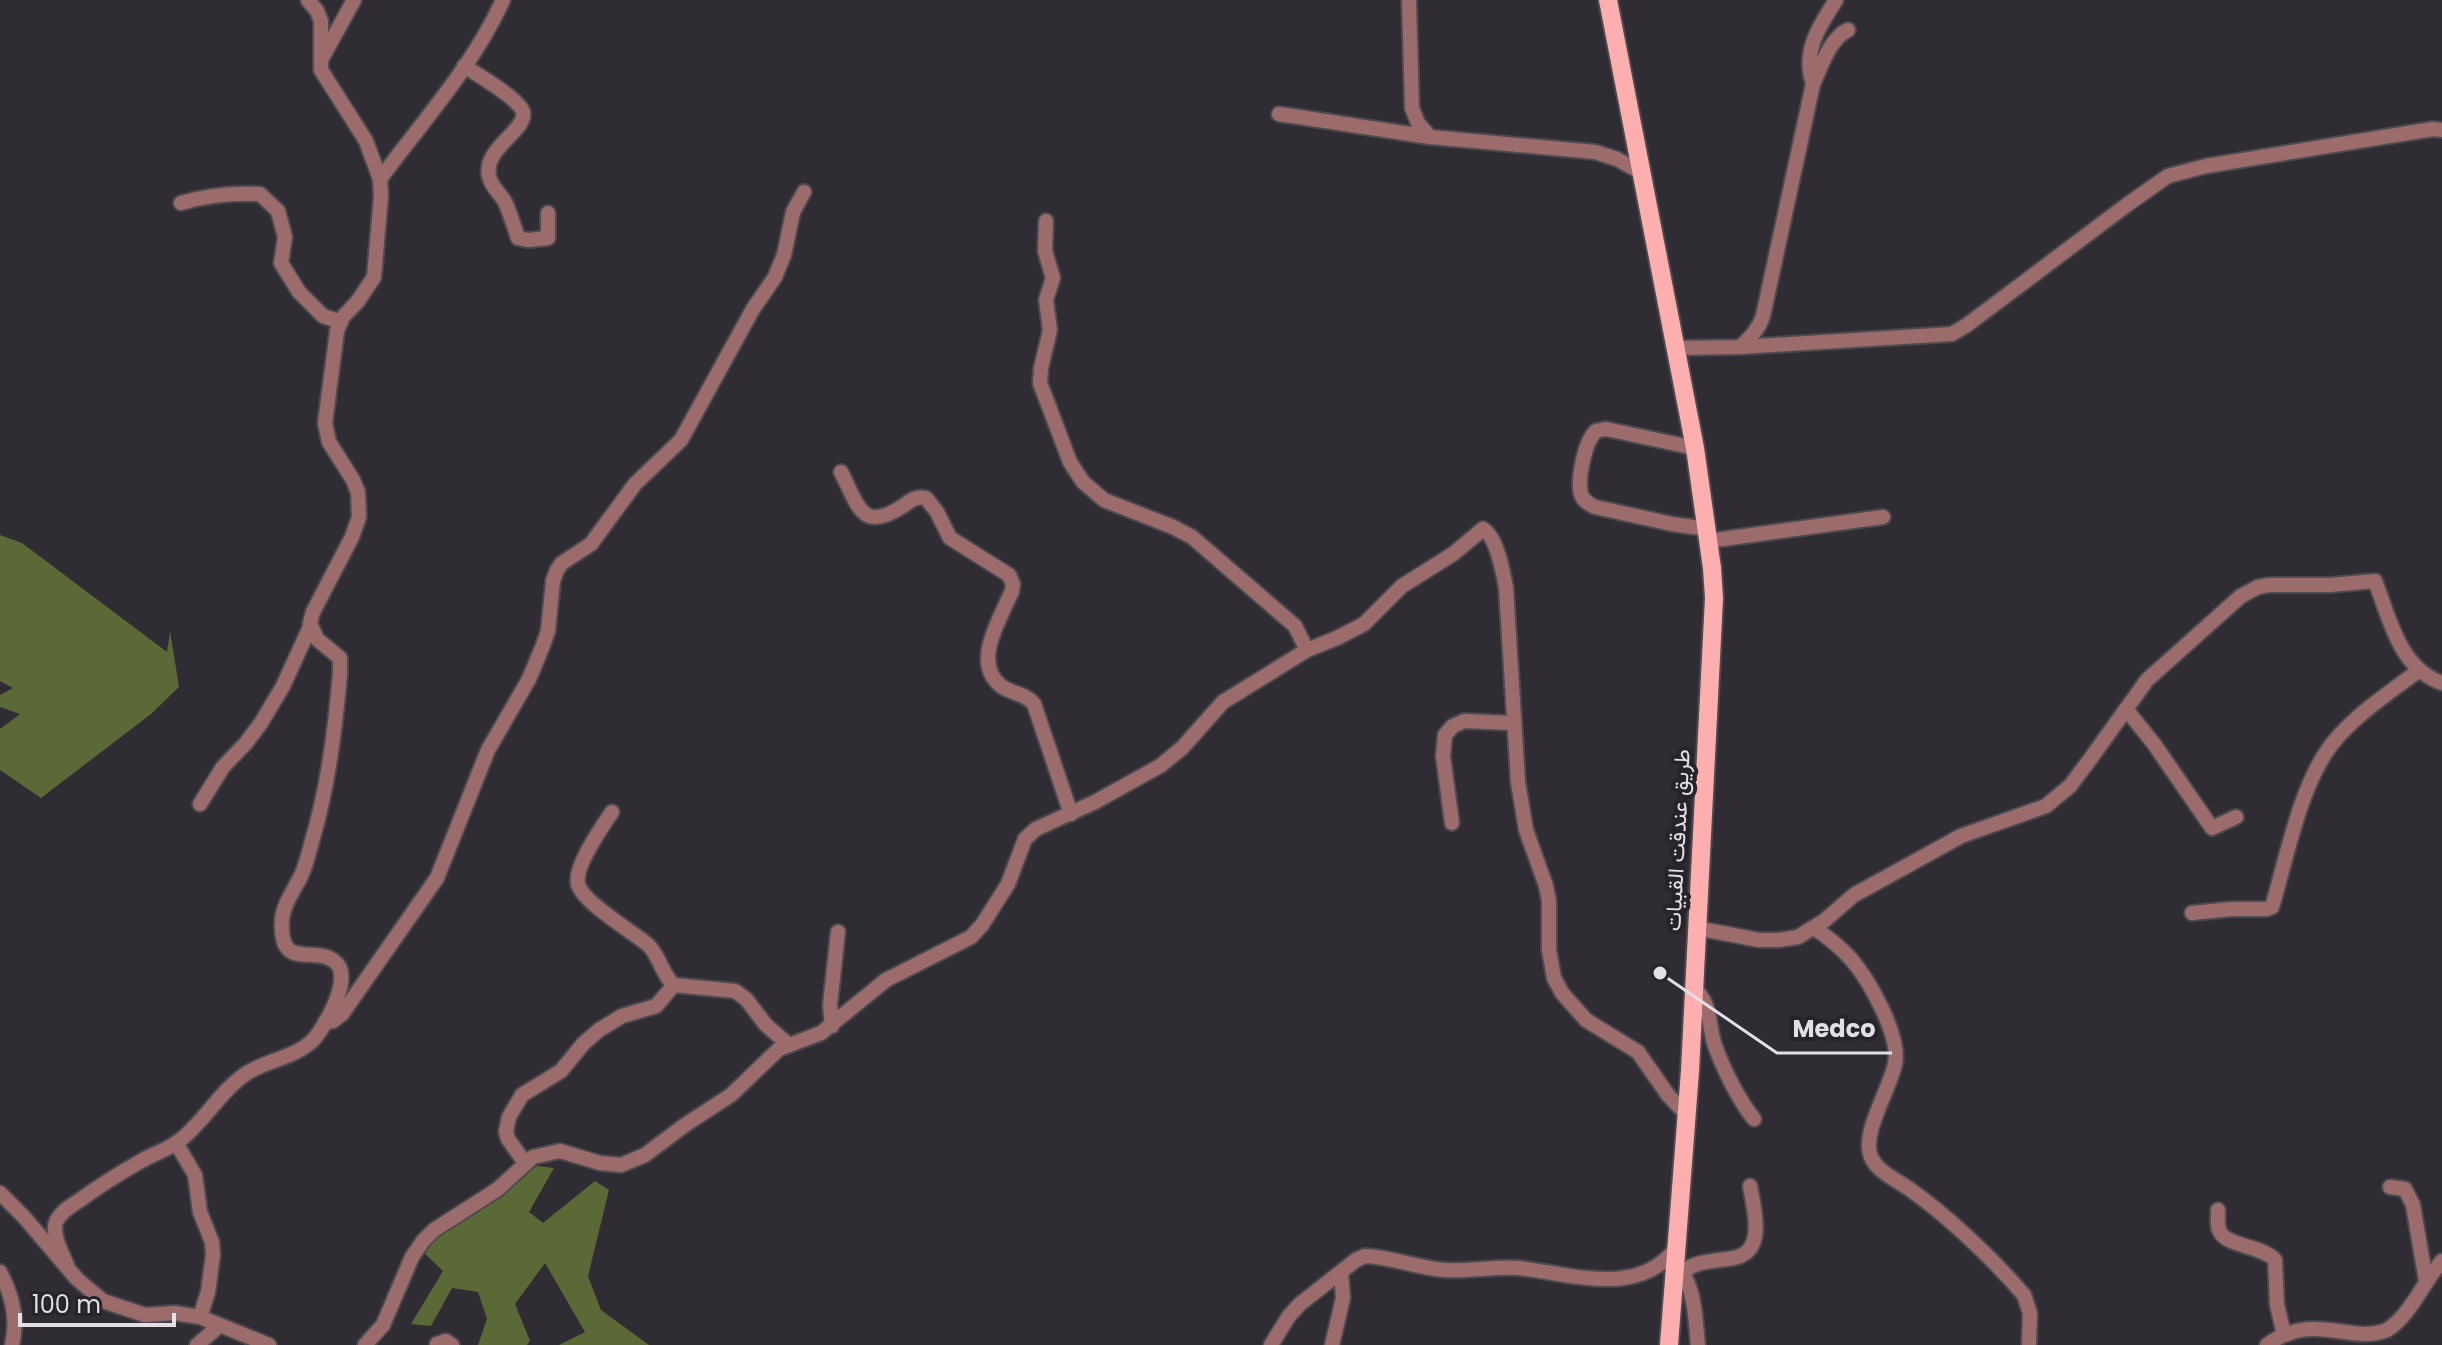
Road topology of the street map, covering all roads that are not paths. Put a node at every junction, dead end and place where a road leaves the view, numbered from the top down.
1 (308, 0) edge
2 (354, 0) edge
3 (503, 0) edge
4 (1409, 0) edge
5 (1608, 0) edge
6 (1836, 0) edge
7 (1848, 30) dead end
8 (320, 62) junction
9 (464, 66) junction
10 (1813, 84) junction
11 (1279, 114) dead end
12 (2442, 130) edge
13 (1430, 137) junction
14 (1642, 173) junction
15 (380, 179) junction
16 (804, 192) dead end
17 (181, 203) dead end
18 (548, 213) dead end
19 (1046, 221) dead end
20 (341, 322) junction
21 (1740, 347) junction
22 (1676, 348) junction
23 (1695, 448) junction
24 (841, 472) dead end
25 (1883, 517) dead end
26 (1708, 535) junction
27 (310, 627) junction
28 (1307, 650) junction
29 (2418, 671) junction
30 (2442, 683) edge
31 (2126, 709) junction
32 (1513, 723) junction
33 (200, 804) dead end
34 (612, 812) dead end
35 (1071, 814) junction
36 (2236, 817) dead end
37 (1452, 823) dead end
38 (2192, 913) dead end
39 (1696, 928) junction
40 (1814, 928) junction
41 (838, 932) dead end
42 (674, 985) junction
43 (1693, 988) junction
44 (325, 1022) junction
45 (832, 1026) junction
46 (789, 1045) junction
47 (1687, 1115) junction
48 (1754, 1119) dead end
49 (176, 1143) junction
50 (525, 1163) junction
51 (1750, 1186) dead end
52 (2390, 1187) dead end
53 (0, 1193) edge
54 (2218, 1210) dead end
55 (1678, 1261) junction
56 (2442, 1261) edge
57 (67, 1265) junction
58 (0, 1272) edge
59 (1341, 1273) junction
60 (2426, 1281) junction
61 (200, 1317) junction
62 (219, 1326) junction
63 (2284, 1334) junction
64 (2029, 1343) dead end
65 (12, 1345) edge
66 (197, 1345) edge
67 (269, 1345) edge
68 (365, 1345) edge
69 (1271, 1345) edge
70 (1332, 1345) edge
71 (1669, 1345) edge
72 (1698, 1345) edge
73 (2267, 1345) edge

1 - 8 street
2 - 8 street
3 - 9 street
4 - 13 street
5 - 14 main road, طريق عندقت القبيات
6 - 10 street
7 - 10 street
8 - 15 street
9 - 15 street
9 - 18 street
10 - 21 street
11 - 13 street
12 - 21 street
13 - 14 street
14 - 22 main road, طريق عندقت القبيات
15 - 20 street
16 - 44 street
17 - 20 street
19 - 28 street
20 - 27 street
21 - 22 street
22 - 23 main road, طريق عندقت القبيات
23 - 26 main road, طريق عندقت القبيات
23 - 26 street
24 - 35 street
25 - 26 street
26 - 39 main road, طريق عندقت القبيات
27 - 33 street
27 - 44 street
28 - 32 street
28 - 35 street
29 - 30 street
29 - 31 street
29 - 38 street
31 - 36 street
31 - 40 street
32 - 37 street
32 - 47 street
34 - 42 street
35 - 45 street
39 - 40 street
39 - 43 main road, طريق عندقت القبيات
40 - 64 street
41 - 45 street
42 - 46 street
42 - 50 street
43 - 47 main road, طريق عندقت القبيات
43 - 48 street
44 - 49 street
45 - 46 street
46 - 50 street
47 - 55 main road, طريق عندقت القبيات
49 - 57 street
49 - 61 street
50 - 68 street
51 - 55 street
52 - 60 street
53 - 57 street
54 - 63 street
55 - 59 street
55 - 71 main road, طريق عندقت القبيات
55 - 72 street
56 - 60 street
57 - 61 street
58 - 65 street
59 - 69 street
59 - 70 street
60 - 63 street
61 - 62 street
62 - 66 street
62 - 67 street
63 - 73 street

